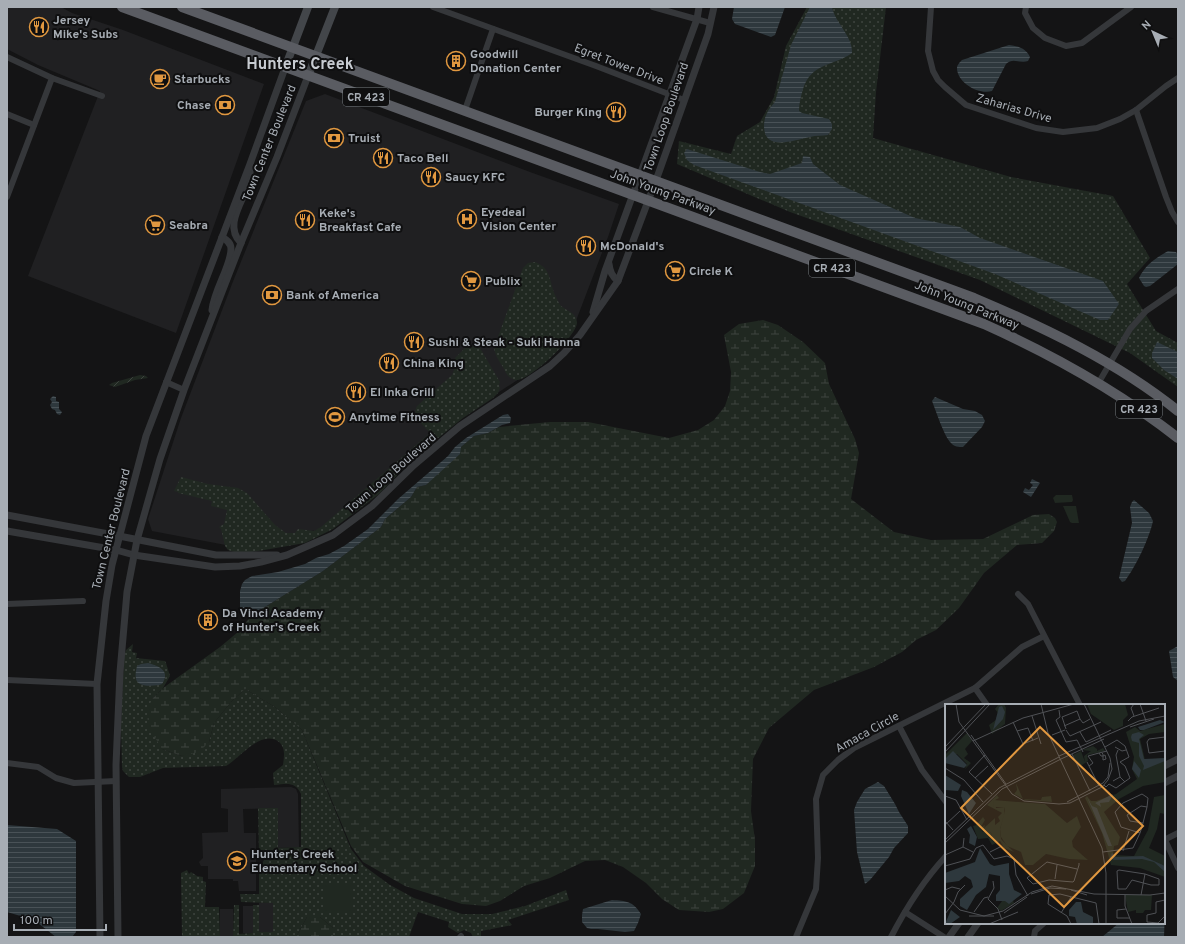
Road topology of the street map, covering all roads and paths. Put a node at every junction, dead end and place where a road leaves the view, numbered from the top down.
1 (122, 7) edge
2 (182, 7) edge
3 (308, 7) edge
4 (334, 7) edge
5 (433, 7) edge
6 (653, 7) edge
7 (699, 7) edge
8 (714, 7) edge
9 (932, 7) edge
10 (1026, 7) edge
11 (1131, 7) edge
12 (697, 19) junction
13 (710, 23) junction
14 (493, 29) junction
15 (292, 47) junction
16 (316, 56) junction
17 (7, 57) edge
18 (285, 68) junction
19 (308, 76) junction
20 (52, 78) junction
21 (1178, 78) edge
22 (670, 95) junction
23 (102, 96) dead end
24 (684, 100) junction
25 (464, 110) junction
26 (1136, 110) junction
27 (7, 114) edge
28 (34, 125) junction
29 (250, 164) junction
30 (640, 175) junction
31 (655, 181) junction
32 (633, 195) junction
33 (7, 197) edge
34 (648, 200) junction
35 (1178, 222) edge
36 (222, 237) junction
37 (241, 243) junction
38 (609, 262) junction
39 (618, 281) junction
40 (1178, 289) edge
41 (591, 318) junction
42 (211, 320) junction
43 (1110, 365) junction
44 (166, 382) junction
45 (1099, 382) junction
46 (184, 390) junction
47 (1178, 411) edge
48 (1178, 438) edge
49 (7, 516) edge
50 (7, 531) edge
51 (119, 536) junction
52 (137, 540) junction
53 (116, 550) junction
54 (134, 554) junction
55 (287, 555) junction
56 (1018, 594) dead end
57 (83, 601) dead end
58 (7, 604) edge
59 (1044, 636) junction
60 (7, 680) edge
61 (97, 684) junction
62 (974, 688) junction
63 (987, 704) edge
64 (1079, 704) edge
65 (899, 726) junction
66 (1178, 759) edge
67 (7, 763) edge
68 (1165, 766) edge
69 (1178, 776) edge
70 (116, 781) junction
71 (97, 782) junction
72 (1165, 782) edge
73 (945, 801) edge
74 (1178, 833) edge
75 (1165, 840) edge
76 (1165, 842) edge
77 (945, 857) edge
78 (1178, 868) edge
79 (905, 912) junction
80 (958, 924) edge
81 (977, 924) edge
82 (1043, 924) edge
83 (100, 937) edge
84 (118, 937) edge
85 (796, 937) edge
86 (891, 937) edge
87 (944, 937) edge
88 (949, 937) edge
89 (968, 937) edge
90 (1034, 937) edge

1 - 18 highway, John Young Parkway / CR 423
2 - 15 highway, John Young Parkway / CR 423
3 - 15 main road, Town Center Boulevard
4 - 16 main road, Town Center Boulevard
5 - 14 street, Egret Tower Drive
6 - 12 street
7 - 12 street, Town Loop Boulevard
8 - 13 street, Town Loop Boulevard
9 - 26 street, Zaharias Drive
10 - 11 street
12 - 13 street
12 - 22 street, Town Loop Boulevard
13 - 24 street, Town Loop Boulevard
14 - 22 street, Egret Tower Drive
14 - 25 street
15 - 16 highway, John Young Parkway / CR 423
15 - 18 main road, Town Center Boulevard
16 - 19 main road, Town Center Boulevard
16 - 25 highway, John Young Parkway / CR 423
17 - 20 street
18 - 19 highway, John Young Parkway / CR 423
18 - 29 street, Town Center Boulevard
19 - 32 highway, John Young Parkway / CR 423
19 - 37 street, Town Center Boulevard
20 - 23 street
20 - 28 street
21 - 26 street, Zaharias Drive
22 - 24 street, Egret Tower Drive
22 - 30 street, Town Loop Boulevard
24 - 31 street, Town Loop Boulevard
25 - 30 highway, John Young Parkway / CR 423
26 - 35 street
27 - 28 street
28 - 33 street
29 - 36 street, Town Center Boulevard
29 - 37 street, Town Center Boulevard
30 - 31 highway, John Young Parkway / CR 423
30 - 32 street, Town Loop Boulevard
31 - 34 street, Town Loop Boulevard
31 - 43 highway, John Young Parkway / CR 423
32 - 34 highway, John Young Parkway / CR 423
32 - 38 street, Town Loop Boulevard
34 - 39 street, Town Loop Boulevard
34 - 45 highway, John Young Parkway / CR 423
36 - 42 street, Town Center Boulevard
36 - 44 street, Town Center Boulevard
37 - 42 street, Town Center Boulevard
38 - 39 street
38 - 41 street, Town Loop Boulevard
39 - 41 street, Town Loop Boulevard
40 - 43 street
41 - 55 street, Town Loop Boulevard
42 - 46 street, Town Center Boulevard
43 - 45 street
43 - 47 highway, John Young Parkway / CR 423
44 - 46 street
44 - 51 street, Town Center Boulevard
45 - 48 highway, John Young Parkway / CR 423
46 - 52 street, Town Center Boulevard
49 - 51 street, Town Loop Boulevard
50 - 53 street, Town Loop Boulevard
51 - 52 street, Town Loop Boulevard
51 - 53 street, Town Center Boulevard
52 - 54 street, Town Center Boulevard
52 - 55 street, Town Loop Boulevard
53 - 54 street, Town Loop Boulevard
53 - 61 street, Town Center Boulevard
54 - 55 street, Town Loop Boulevard
54 - 70 street, Town Center Boulevard
56 - 59 street
57 - 58 street
59 - 62 street, Amaca Circle
59 - 64 street
60 - 61 street
61 - 71 street, Town Center Boulevard
62 - 63 street
62 - 65 street, Amaca Circle
65 - 73 street
65 - 85 street, Amaca Circle
66 - 68 street
67 - 71 street
69 - 72 street
70 - 71 street
70 - 84 street, Town Center Boulevard
71 - 83 street, Town Center Boulevard
74 - 75 street
76 - 78 street
77 - 79 street
79 - 86 street
79 - 87 street
80 - 88 street
81 - 89 street
82 - 90 street

